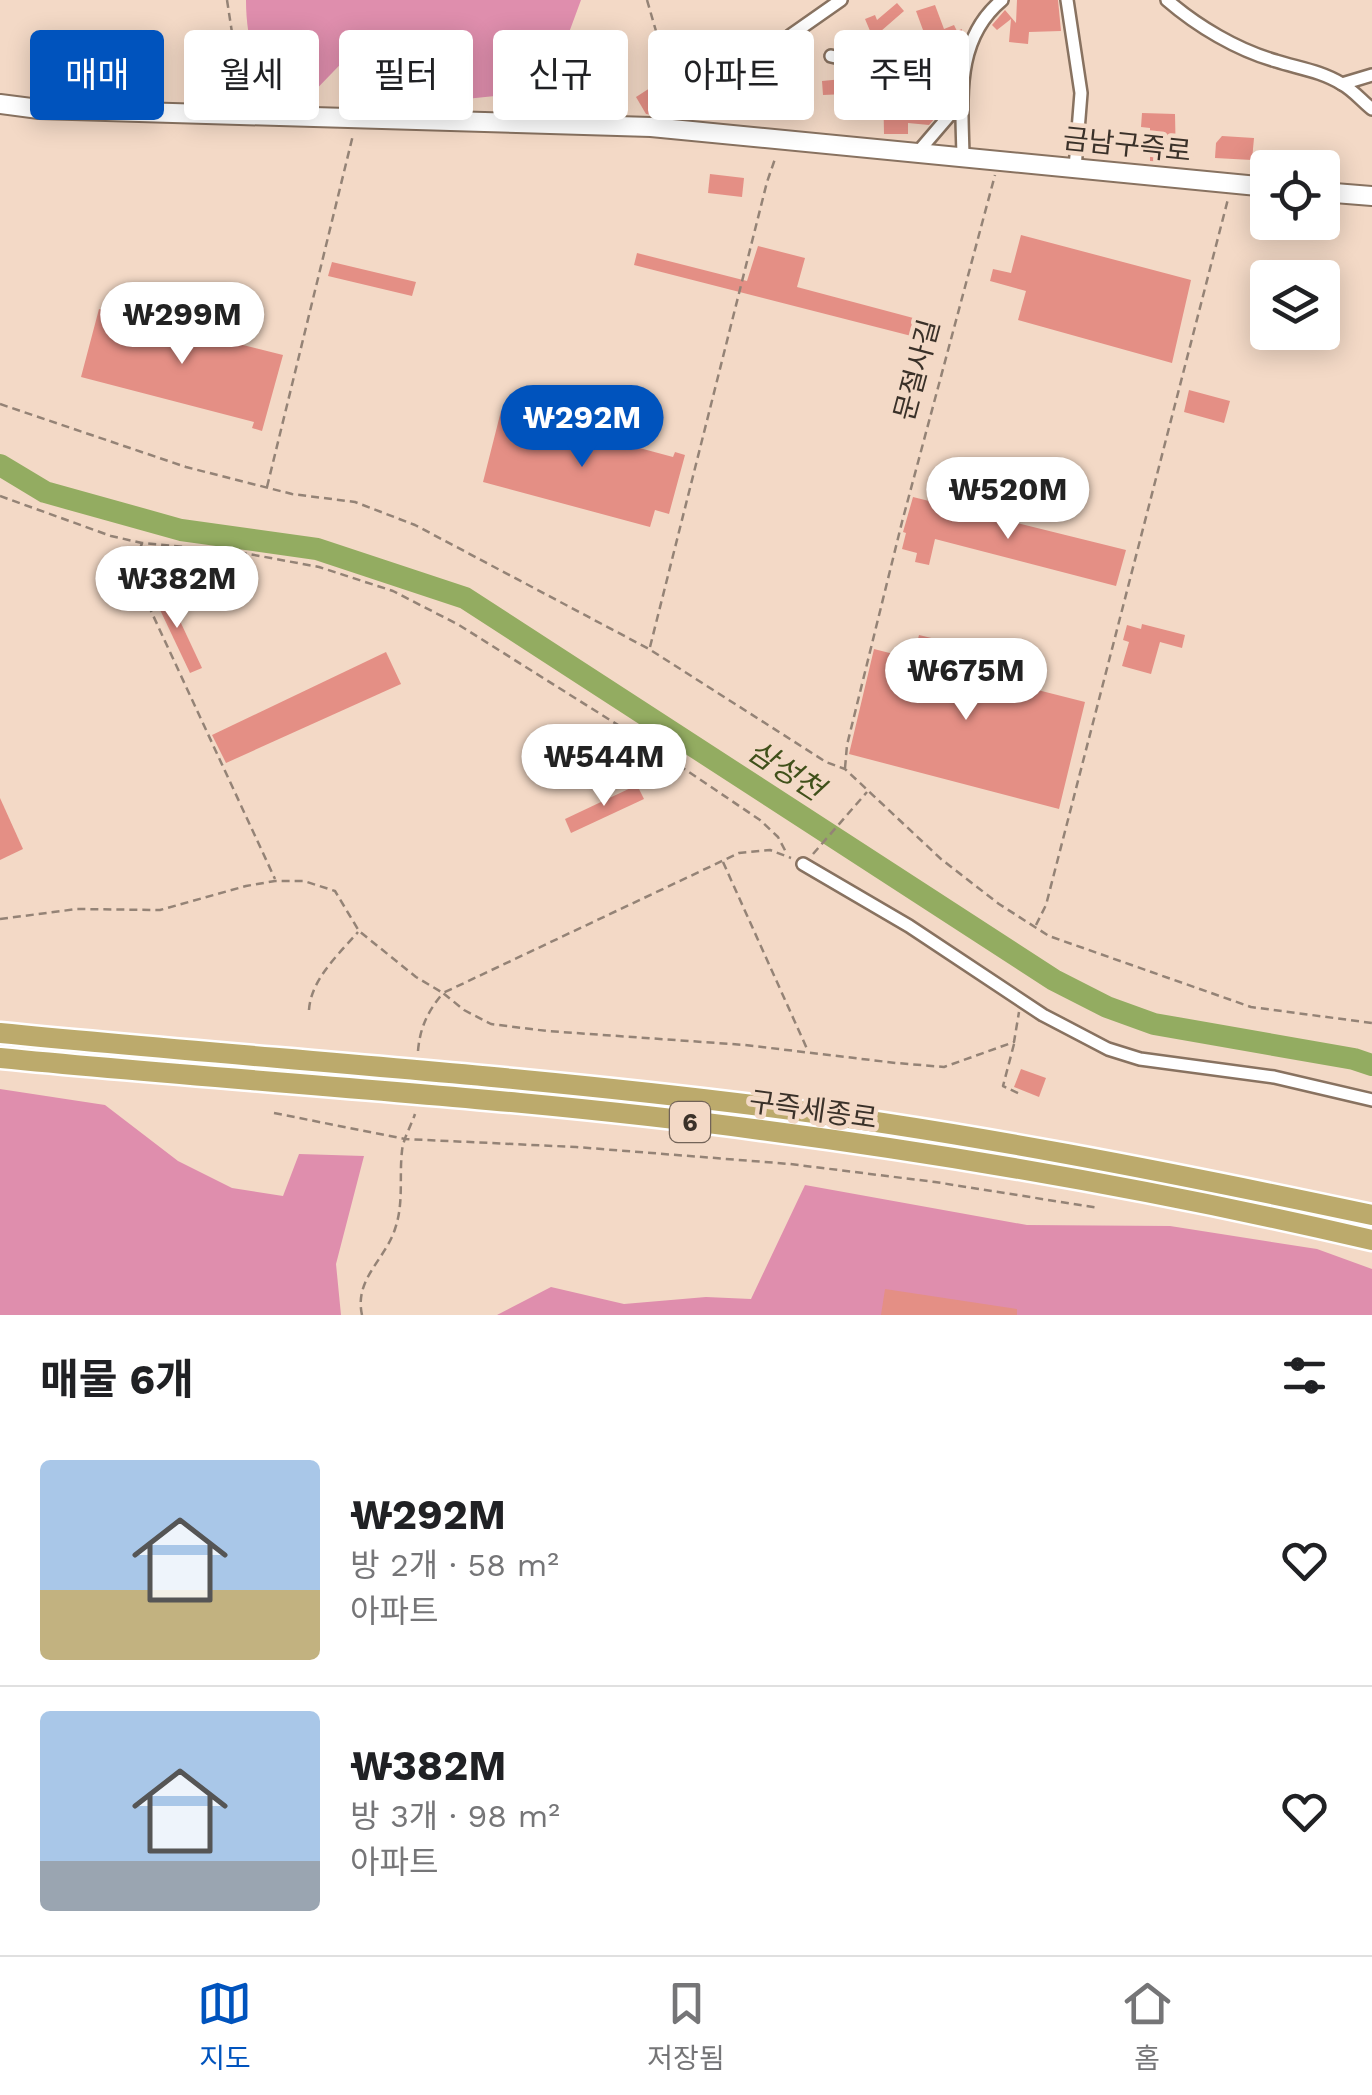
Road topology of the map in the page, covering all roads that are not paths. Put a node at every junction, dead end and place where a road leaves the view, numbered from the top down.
1 (841, 0) edge
2 (1002, 0) edge
3 (1067, 0) edge
4 (1167, 0) edge
5 (969, 49) edge
6 (831, 56) dead end
7 (834, 57) edge
8 (1372, 75) edge
9 (1342, 84) junction
10 (0, 104) edge
11 (1372, 109) edge
12 (945, 120) edge
13 (962, 120) edge
14 (651, 127) junction
15 (918, 152) junction
16 (963, 156) junction
17 (1075, 168) junction
18 (1250, 186) edge
19 (1340, 193) edge
20 (1372, 196) edge
21 (807, 860) road end
22 (0, 1033) edge
23 (0, 1058) edge
24 (1372, 1100) edge
25 (1372, 1215) edge
26 (1372, 1240) edge

1 - 14 street
2 - 5 street
3 - 17 street
4 - 9 street
6 - 7 street
8 - 9 street
9 - 11 street
10 - 14 main road, 금남구즉로
12 - 15 street
13 - 16 street
14 - 15 main road, 금남구즉로
15 - 16 main road, 금남구즉로
16 - 17 main road, 금남구즉로
17 - 18 main road, 금남구즉로
19 - 20 main road
21 - 24 street
22 - 25 highway, 구즉세종로 / 6
23 - 26 highway, 구즉세종로 / 6

